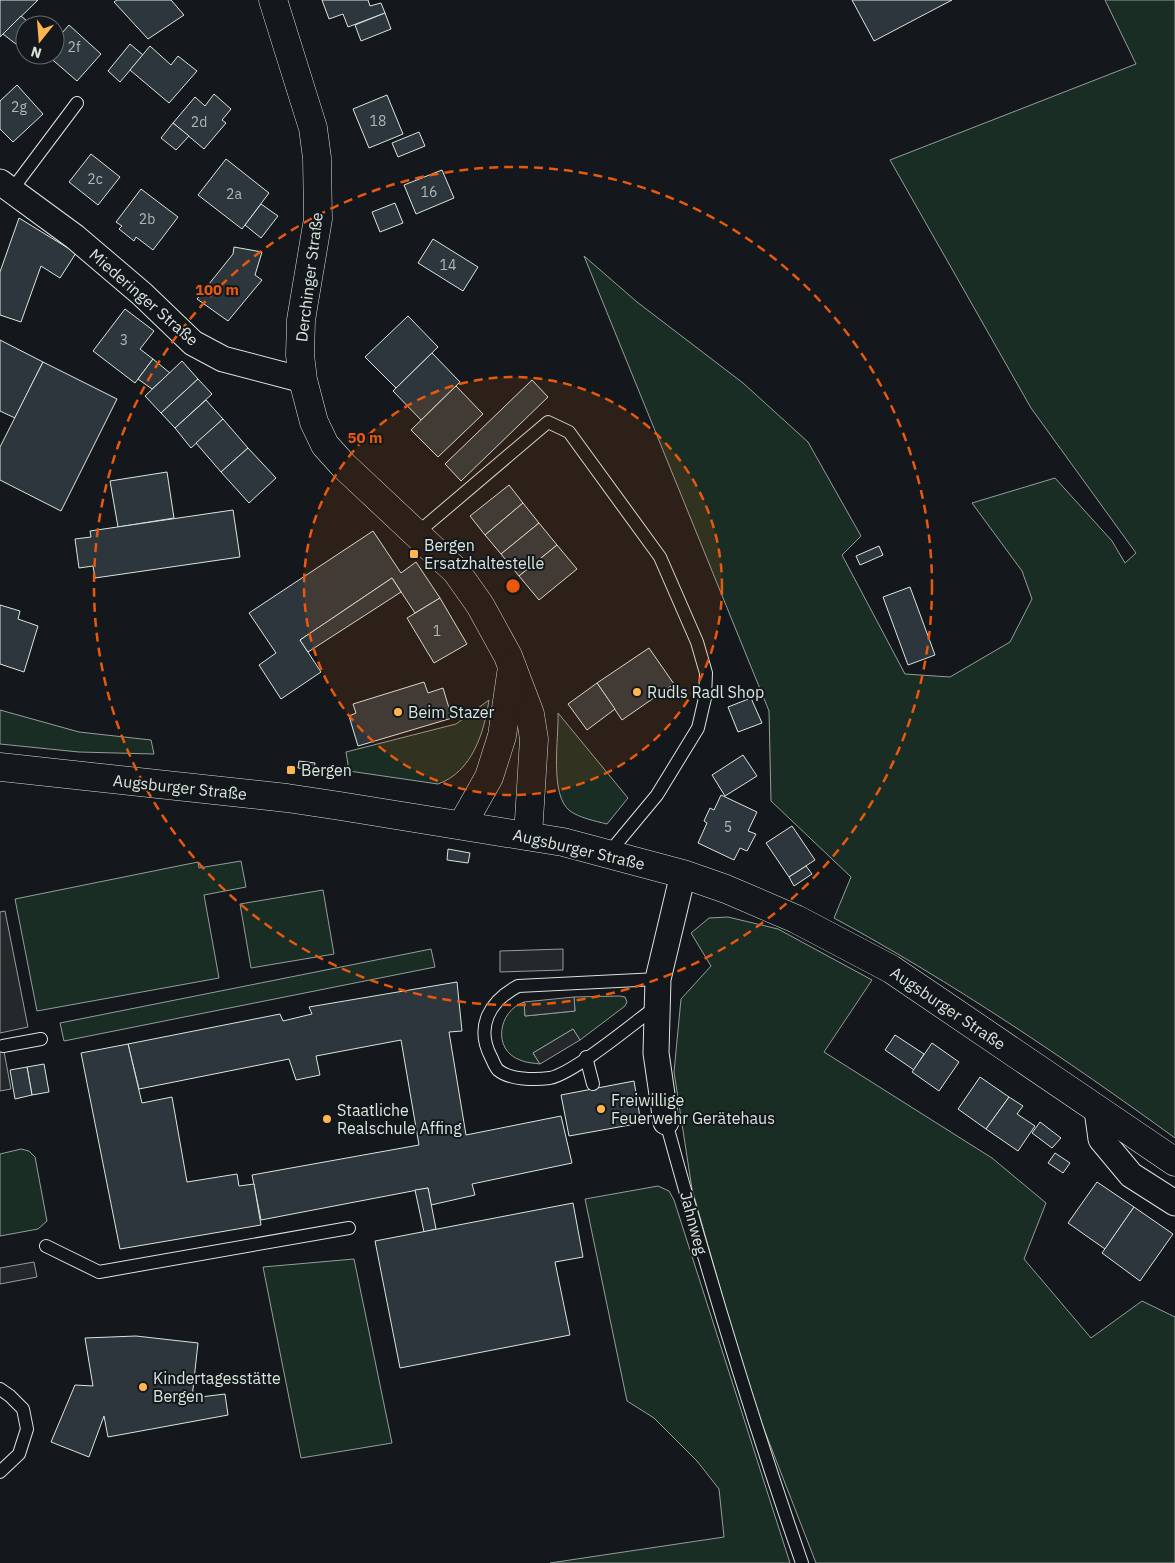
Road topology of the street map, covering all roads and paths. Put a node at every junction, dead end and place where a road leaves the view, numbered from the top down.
1 (273, 0) edge
2 (77, 103) dead end
3 (6, 186) edge
4 (303, 380) junction
5 (416, 534) junction
6 (512, 665) junction
7 (0, 767) edge
8 (462, 825) junction
9 (528, 836) junction
10 (608, 854) junction
11 (683, 874) junction
12 (658, 979) junction
13 (657, 1006) junction
14 (41, 1039) dead end
15 (3, 1046) dead end
16 (586, 1057) junction
17 (593, 1084) dead end
18 (1097, 1110) junction
19 (666, 1122) joint
20 (1175, 1162) edge
21 (1175, 1203) edge
22 (349, 1228) dead end
23 (46, 1246) dead end
24 (0, 1389) edge
25 (0, 1472) edge
26 (802, 1563) edge

1 - 4 main road, Derchinger Straße
2 - 3 lane
3 - 4 street, Miederinger Straße
4 - 5 main road, Derchinger Straße
5 - 6 main road, Derchinger Straße
5 - 10 lane
6 - 8 main road
6 - 9 main road, Derchinger Straße
7 - 8 main road, Augsburger Straße
8 - 9 main road, Augsburger Straße
9 - 10 main road, Augsburger Straße
10 - 11 main road, Augsburger Straße
11 - 12 street, Jahnweg
11 - 18 main road, Augsburger Straße
12 - 13 street, Jahnweg
12 - 16 lane
13 - 16 lane
13 - 19 street, Jahnweg
14 - 15 lane
16 - 17 lane
18 - 20 main road, Augsburger Straße
18 - 21 street
19 - 26 lane, Jahnweg
22 - 23 lane
24 - 25 lane

